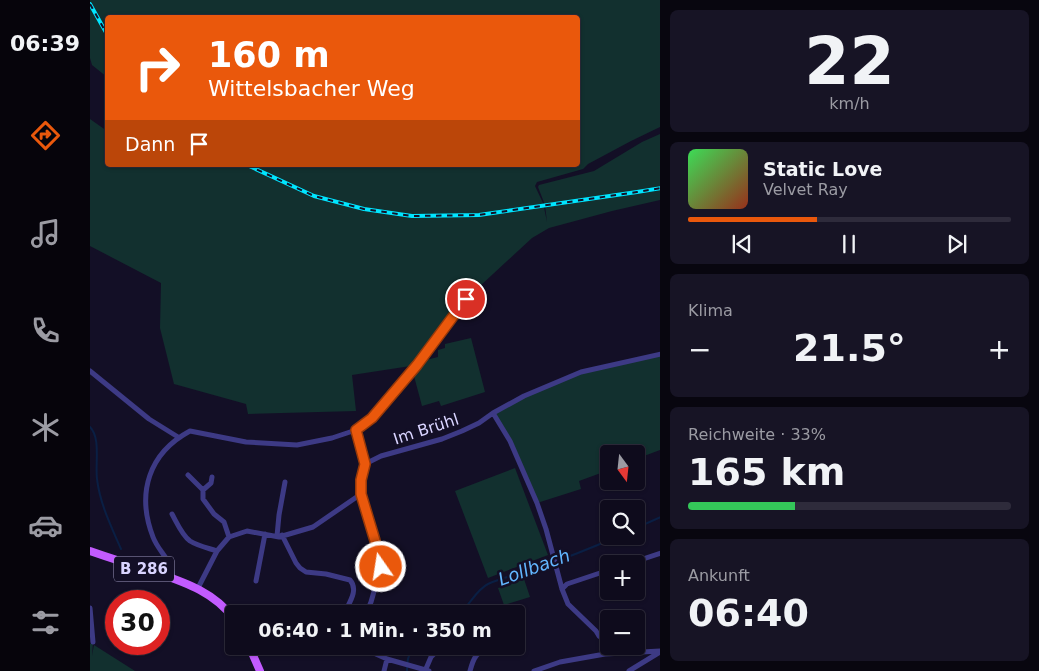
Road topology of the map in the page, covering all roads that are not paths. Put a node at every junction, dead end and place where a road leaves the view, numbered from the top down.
1 (466, 299) dead end
2 (660, 354) edge
3 (90, 371) edge
4 (493, 413) junction
5 (356, 430) junction
6 (178, 437) junction
7 (365, 464) junction
8 (188, 475) dead end
9 (212, 477) dead end
10 (285, 482) dead end
11 (203, 490) junction
12 (361, 494) junction
13 (172, 514) dead end
14 (265, 534) junction
15 (280, 536) junction
16 (229, 537) junction
17 (90, 551) edge
18 (217, 551) junction
19 (660, 553) edge
20 (645, 558) edge
21 (600, 573) edge
22 (173, 578) junction
23 (256, 581) dead end
24 (198, 588) junction
25 (562, 589) junction
26 (348, 605) edge
27 (370, 605) edge
28 (225, 607) edge
29 (90, 608) edge
30 (600, 636) edge
31 (93, 642) dead end
32 (660, 652) edge
33 (252, 655) edge
34 (378, 655) edge
35 (433, 655) edge
36 (475, 655) edge
37 (387, 659) junction
38 (260, 671) edge
39 (384, 671) edge
40 (426, 671) edge
41 (470, 671) edge
42 (534, 671) edge
43 (629, 671) edge

1 - 5 street
2 - 4 street, Im Brühl
3 - 6 street
4 - 7 street, Im Brühl
4 - 25 street
5 - 6 street
5 - 7 street
6 - 22 street
7 - 12 street
8 - 11 street
9 - 11 street
10 - 15 street
11 - 16 street
12 - 15 street
12 - 27 street
13 - 18 street
14 - 15 street
14 - 16 street
14 - 23 street
15 - 26 street
16 - 18 street
17 - 22 main road, B 286
18 - 24 street
19 - 20 street
21 - 25 street
22 - 24 main road, B 286
24 - 28 main road, B 286
25 - 30 street
29 - 31 street
32 - 42 street
32 - 43 street
33 - 38 main road
34 - 37 street
35 - 40 street
36 - 41 street
37 - 39 street
37 - 40 street

